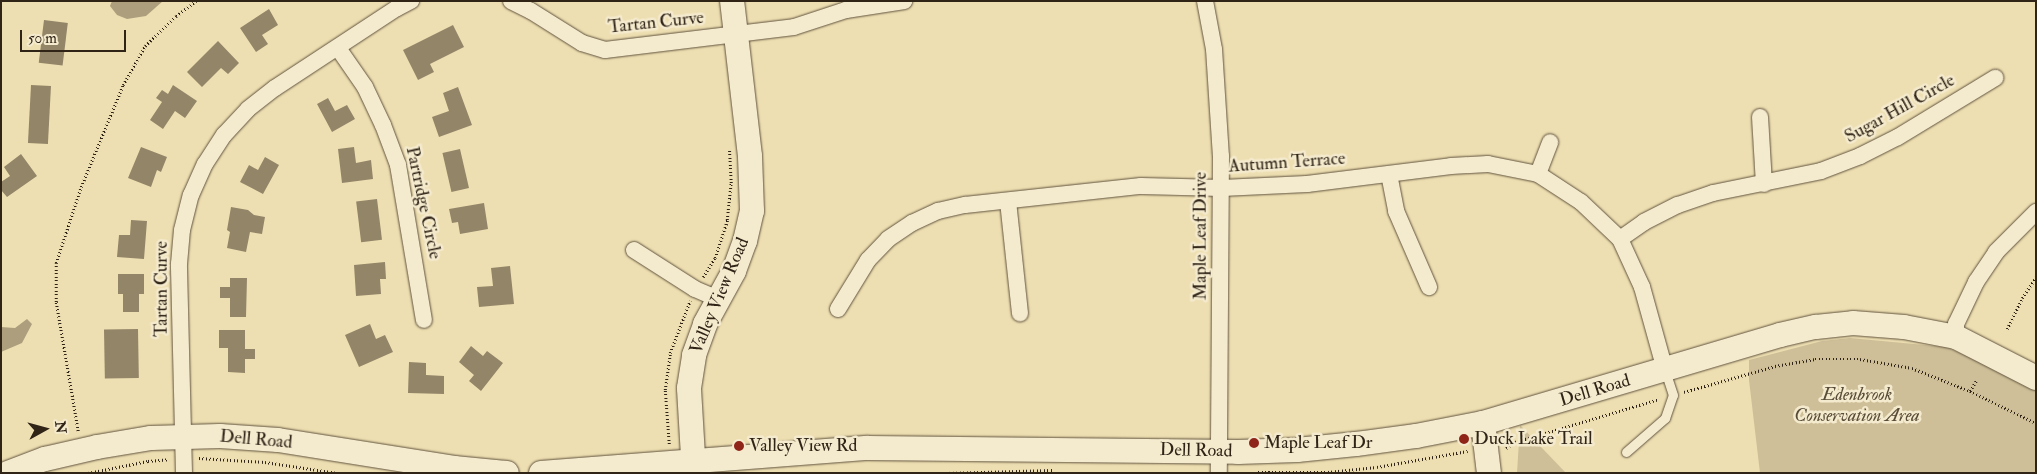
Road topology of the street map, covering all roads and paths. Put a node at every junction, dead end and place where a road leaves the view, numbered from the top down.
1 (196, 1) edge
2 (411, 1) edge
3 (512, 1) edge
4 (732, 1) edge
5 (904, 1) edge
6 (1205, 1) edge
7 (736, 34) junction
8 (338, 48) junction
9 (1995, 78) dead end
10 (1760, 117) dead end
11 (728, 141) dead end
12 (1550, 142) dead end
13 (1389, 174) junction
14 (1538, 174) junction
15 (1764, 184) junction
16 (1222, 188) junction
17 (1008, 201) junction
18 (2036, 212) edge
19 (1620, 239) junction
20 (634, 250) dead end
21 (2036, 276) edge
22 (1428, 287) dead end
23 (695, 289) junction
24 (718, 300) junction
25 (838, 309) dead end
26 (1020, 312) dead end
27 (424, 320) dead end
28 (2007, 329) dead end
29 (1956, 337) junction
30 (1665, 370) junction
31 (2036, 378) edge
32 (1976, 380) dead end
33 (1970, 392) dead end
34 (1483, 423) junction
35 (78, 431) dead end
36 (1626, 452) dead end
37 (184, 456) edge
38 (1219, 462) edge
39 (686, 465) edge
40 (8, 473) edge
41 (88, 473) edge
42 (337, 473) edge
43 (507, 473) edge
44 (541, 473) edge
45 (1489, 473) edge

1 - 35 path
2 - 8 street, Tartan Curve
3 - 7 street, Tartan Curve
4 - 7 street, Valley View Road
5 - 7 street, Tartan Curve
6 - 16 street, Maple Leaf Drive
7 - 24 street, Valley View Road
8 - 27 street, Partridge Circle
8 - 37 street, Tartan Curve
9 - 15 street, Sugar Hill Circle
10 - 15 street
11 - 23 path
12 - 14 street
13 - 14 street, Autumn Terrace
13 - 16 street, Autumn Terrace
13 - 22 street
14 - 19 street, Autumn Terrace
15 - 19 street, Sugar Hill Circle
16 - 17 street, Autumn Terrace
16 - 38 street, Maple Leaf Drive
17 - 25 street, Autumn Terrace
17 - 26 street
18 - 29 street
19 - 30 street, Autumn Terrace
20 - 23 street
21 - 28 path
23 - 24 street
23 - 39 path
24 - 39 street, Valley View Road
29 - 30 street, Dell Road
29 - 31 street, Dell Road
30 - 34 street, Dell Road
30 - 36 lane
32 - 33 path
34 - 38 street, Dell Road
34 - 45 street
37 - 40 street, Dell Road
37 - 41 path
37 - 42 path
37 - 43 street, Dell Road
38 - 39 street, Dell Road
39 - 44 street, Dell Road

